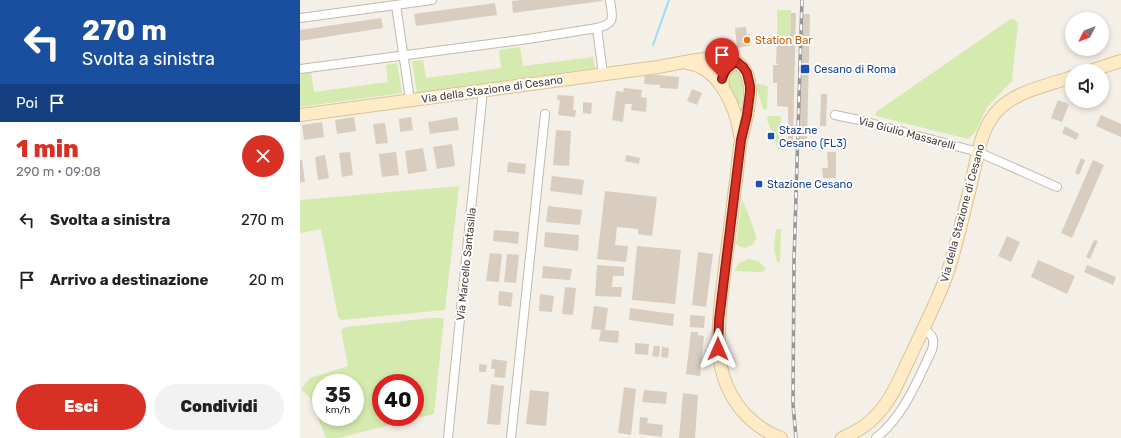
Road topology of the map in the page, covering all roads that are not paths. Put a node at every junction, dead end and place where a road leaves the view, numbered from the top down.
1 (432, 0) edge
2 (610, 0) edge
3 (396, 5) junction
4 (300, 18) edge
5 (597, 28) junction
6 (403, 55) junction
7 (1121, 60) edge
8 (737, 62) junction
9 (684, 63) junction
10 (1109, 64) edge
11 (300, 70) edge
12 (603, 74) junction
13 (1065, 79) edge
14 (723, 88) junction
15 (483, 90) junction
16 (410, 100) junction
17 (545, 114) dead end
18 (300, 115) edge
19 (835, 116) dead end
20 (741, 140) junction
21 (978, 152) junction
22 (1057, 187) dead end
23 (923, 329) junction
24 (778, 437) edge
25 (448, 438) edge
26 (511, 438) edge
27 (842, 438) edge
28 (876, 438) edge

1 - 3 street
2 - 5 street
3 - 4 street
3 - 6 street
5 - 6 street
5 - 12 street
6 - 11 street
6 - 16 street
7 - 10 street
8 - 9 street, Via della Stazione di Cesano
8 - 14 street
8 - 20 street, Via della Stazione di Cesano
9 - 12 street, Via della Stazione di Cesano
9 - 14 street, Via della Stazione di Cesano
12 - 15 street, Via della Stazione di Cesano
13 - 21 street, Via della Stazione di Cesano
14 - 20 street, Via della Stazione di Cesano
15 - 16 street, Via della Stazione di Cesano
15 - 25 street, Via Marcello Santasilia
16 - 18 street, Via della Stazione di Cesano
17 - 26 street
19 - 21 street, Via Giulio Massarelli
20 - 24 street, Via della Stazione di Cesano
21 - 22 street, Via Giulio Massarelli
21 - 23 street, Via della Stazione di Cesano
23 - 27 street, Via della Stazione di Cesano
23 - 28 street

